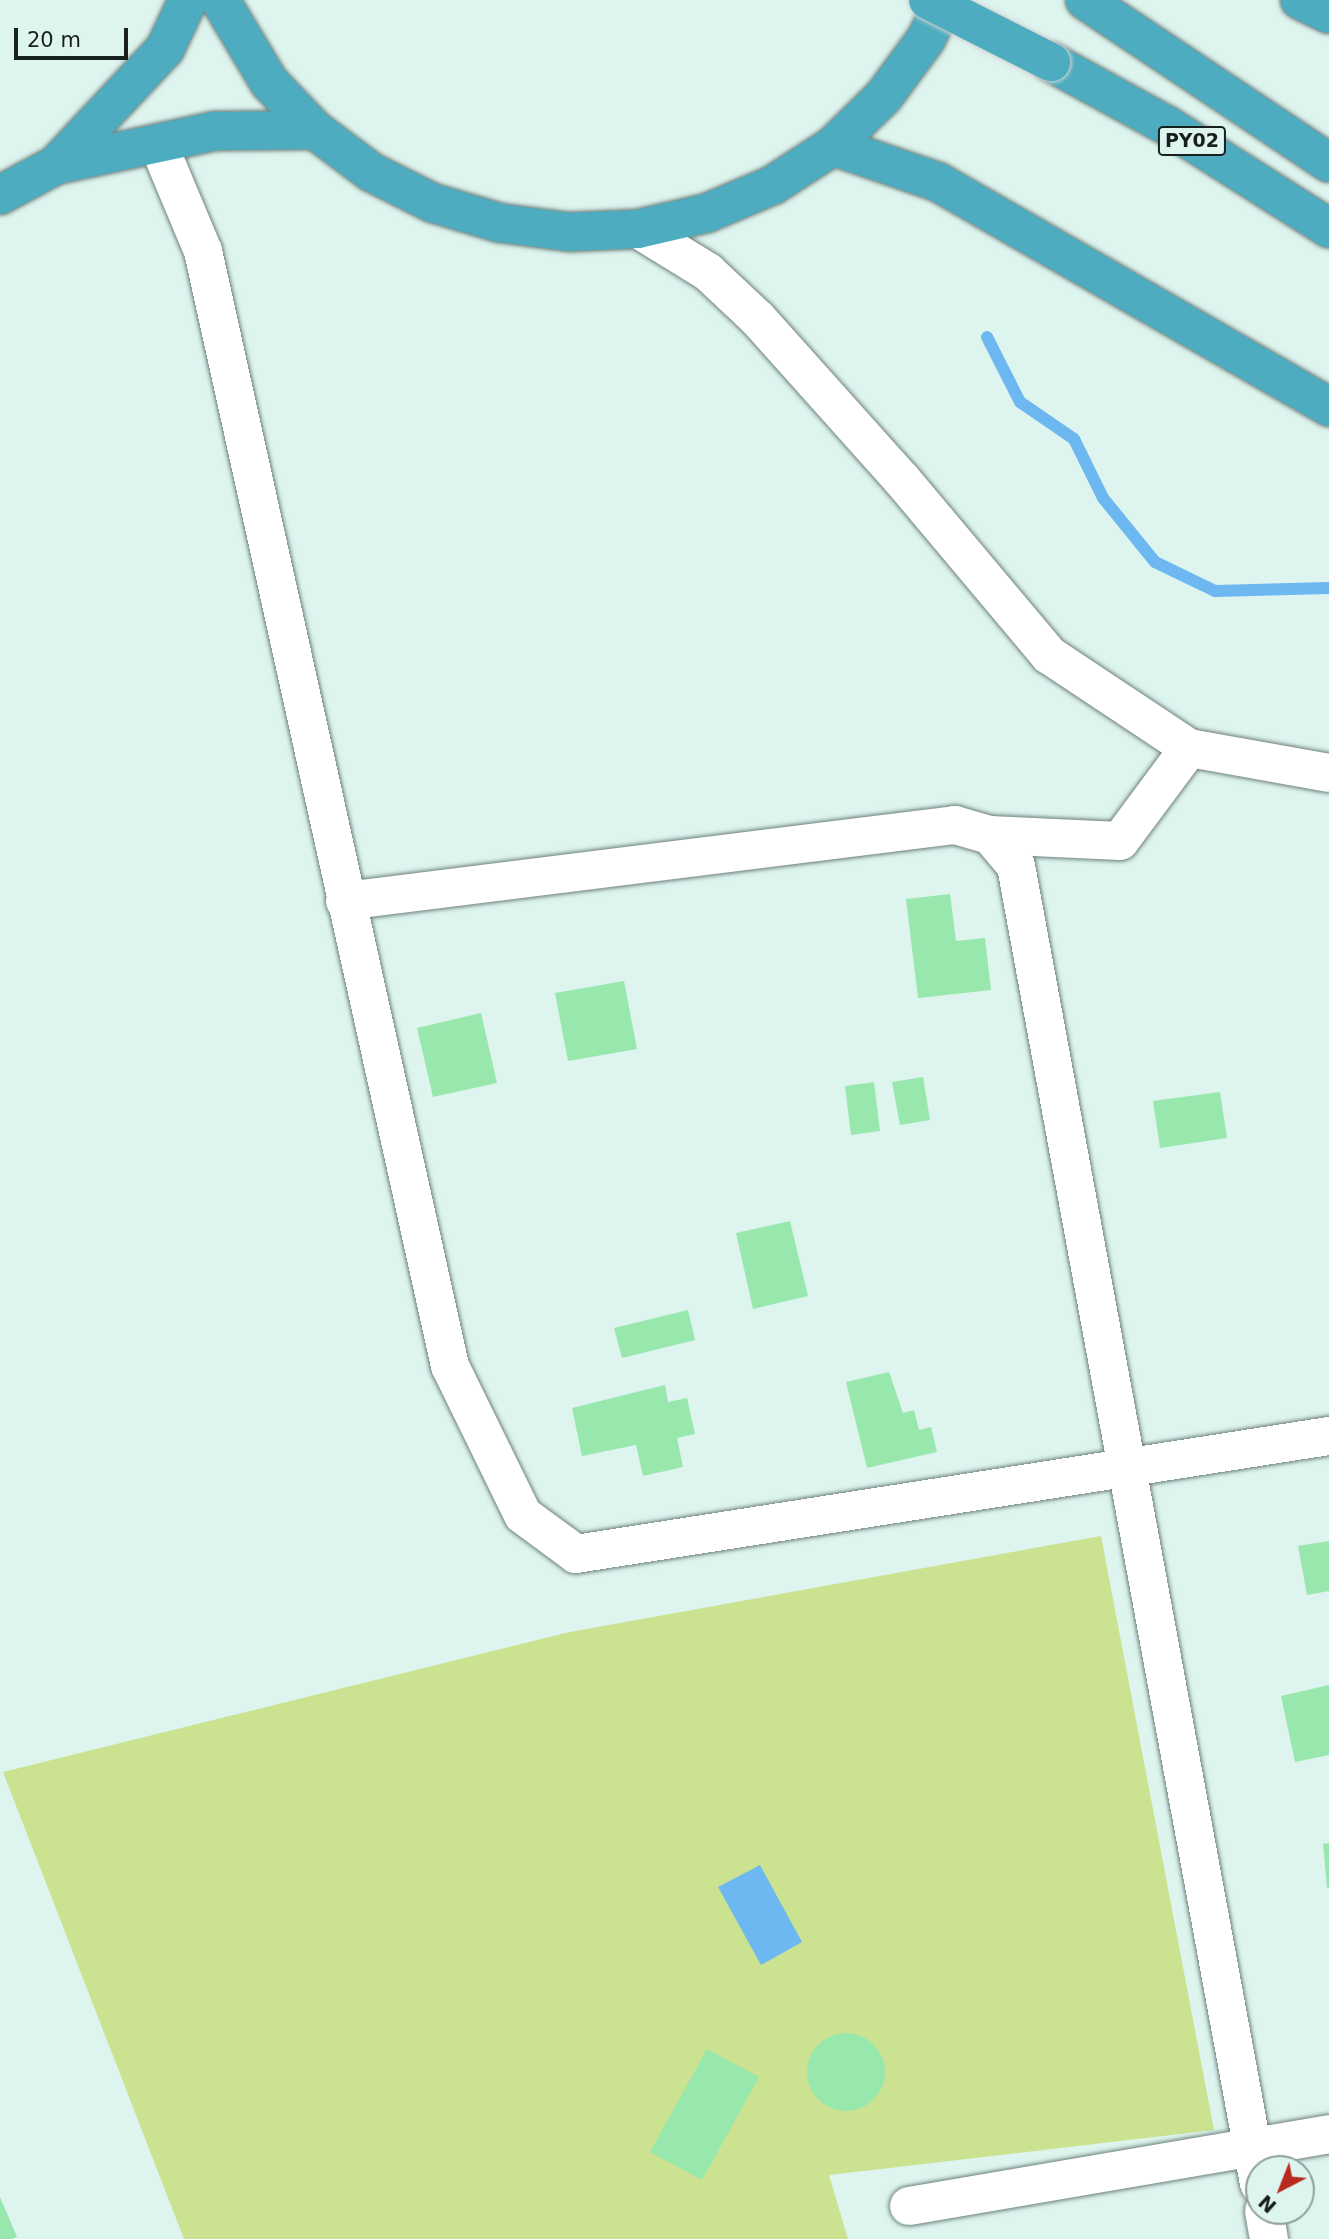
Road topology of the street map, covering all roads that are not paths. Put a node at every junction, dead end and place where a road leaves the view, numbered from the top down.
1 (188, 0) edge
2 (220, 0) edge
3 (928, 0) edge
4 (945, 0) edge
5 (1085, 0) edge
6 (1300, 0) edge
7 (1329, 14) edge
8 (315, 130) junction
9 (159, 146) junction
10 (833, 146) junction
11 (1329, 163) edge
12 (55, 166) junction
13 (0, 195) edge
14 (1329, 228) edge
15 (638, 229) junction
16 (1329, 407) edge
17 (1189, 748) junction
18 (1329, 773) edge
19 (990, 835) junction
20 (345, 901) junction
21 (1329, 1436) edge
22 (1127, 1468) junction
23 (1329, 2134) edge
24 (1252, 2147) junction
25 (1254, 2155) edge
26 (909, 2206) dead end

1 - 12 highway
2 - 8 highway
3 - 14 highway, PY02, bridge
4 - 10 highway
5 - 11 highway, PY02
6 - 7 highway
8 - 9 highway
8 - 15 highway
9 - 12 highway
9 - 20 street
10 - 15 highway
10 - 16 highway
12 - 13 highway
15 - 17 street
17 - 18 street
17 - 19 street
19 - 20 street
19 - 22 street
20 - 22 street
21 - 22 street
22 - 24 street
23 - 24 street
24 - 25 street
24 - 26 street

